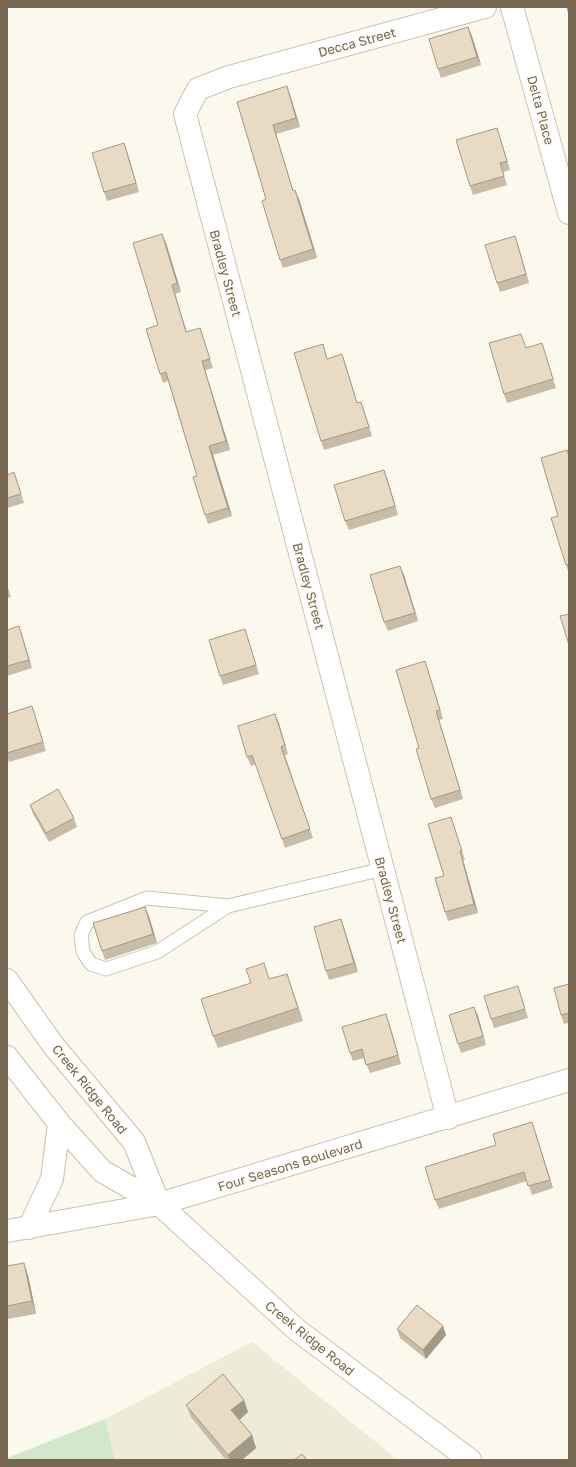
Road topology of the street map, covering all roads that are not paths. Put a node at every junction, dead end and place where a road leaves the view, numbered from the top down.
1 (485, 7) edge
2 (512, 7) edge
3 (229, 78) joint
4 (569, 213) edge
5 (383, 869) junction
6 (228, 906) junction
7 (7, 980) edge
8 (7, 1057) edge
9 (569, 1080) edge
10 (448, 1118) junction
11 (59, 1123) junction
12 (159, 1204) junction
13 (29, 1228) junction
14 (7, 1232) edge
15 (470, 1460) edge

1 - 3 street, Decca Street
2 - 4 street, Delta Place
3 - 5 street, Bradley Street
5 - 6 lane
5 - 10 street, Bradley Street
6 - 6 lane
7 - 12 street, Creek Ridge Road
8 - 11 street, Creek Ridge Road
9 - 10 street, Four Seasons Boulevard
10 - 12 street, Four Seasons Boulevard
11 - 12 street, Creek Ridge Road
11 - 13 street
12 - 13 street, Four Seasons Boulevard
12 - 15 street, Creek Ridge Road
13 - 14 street, Four Seasons Boulevard

